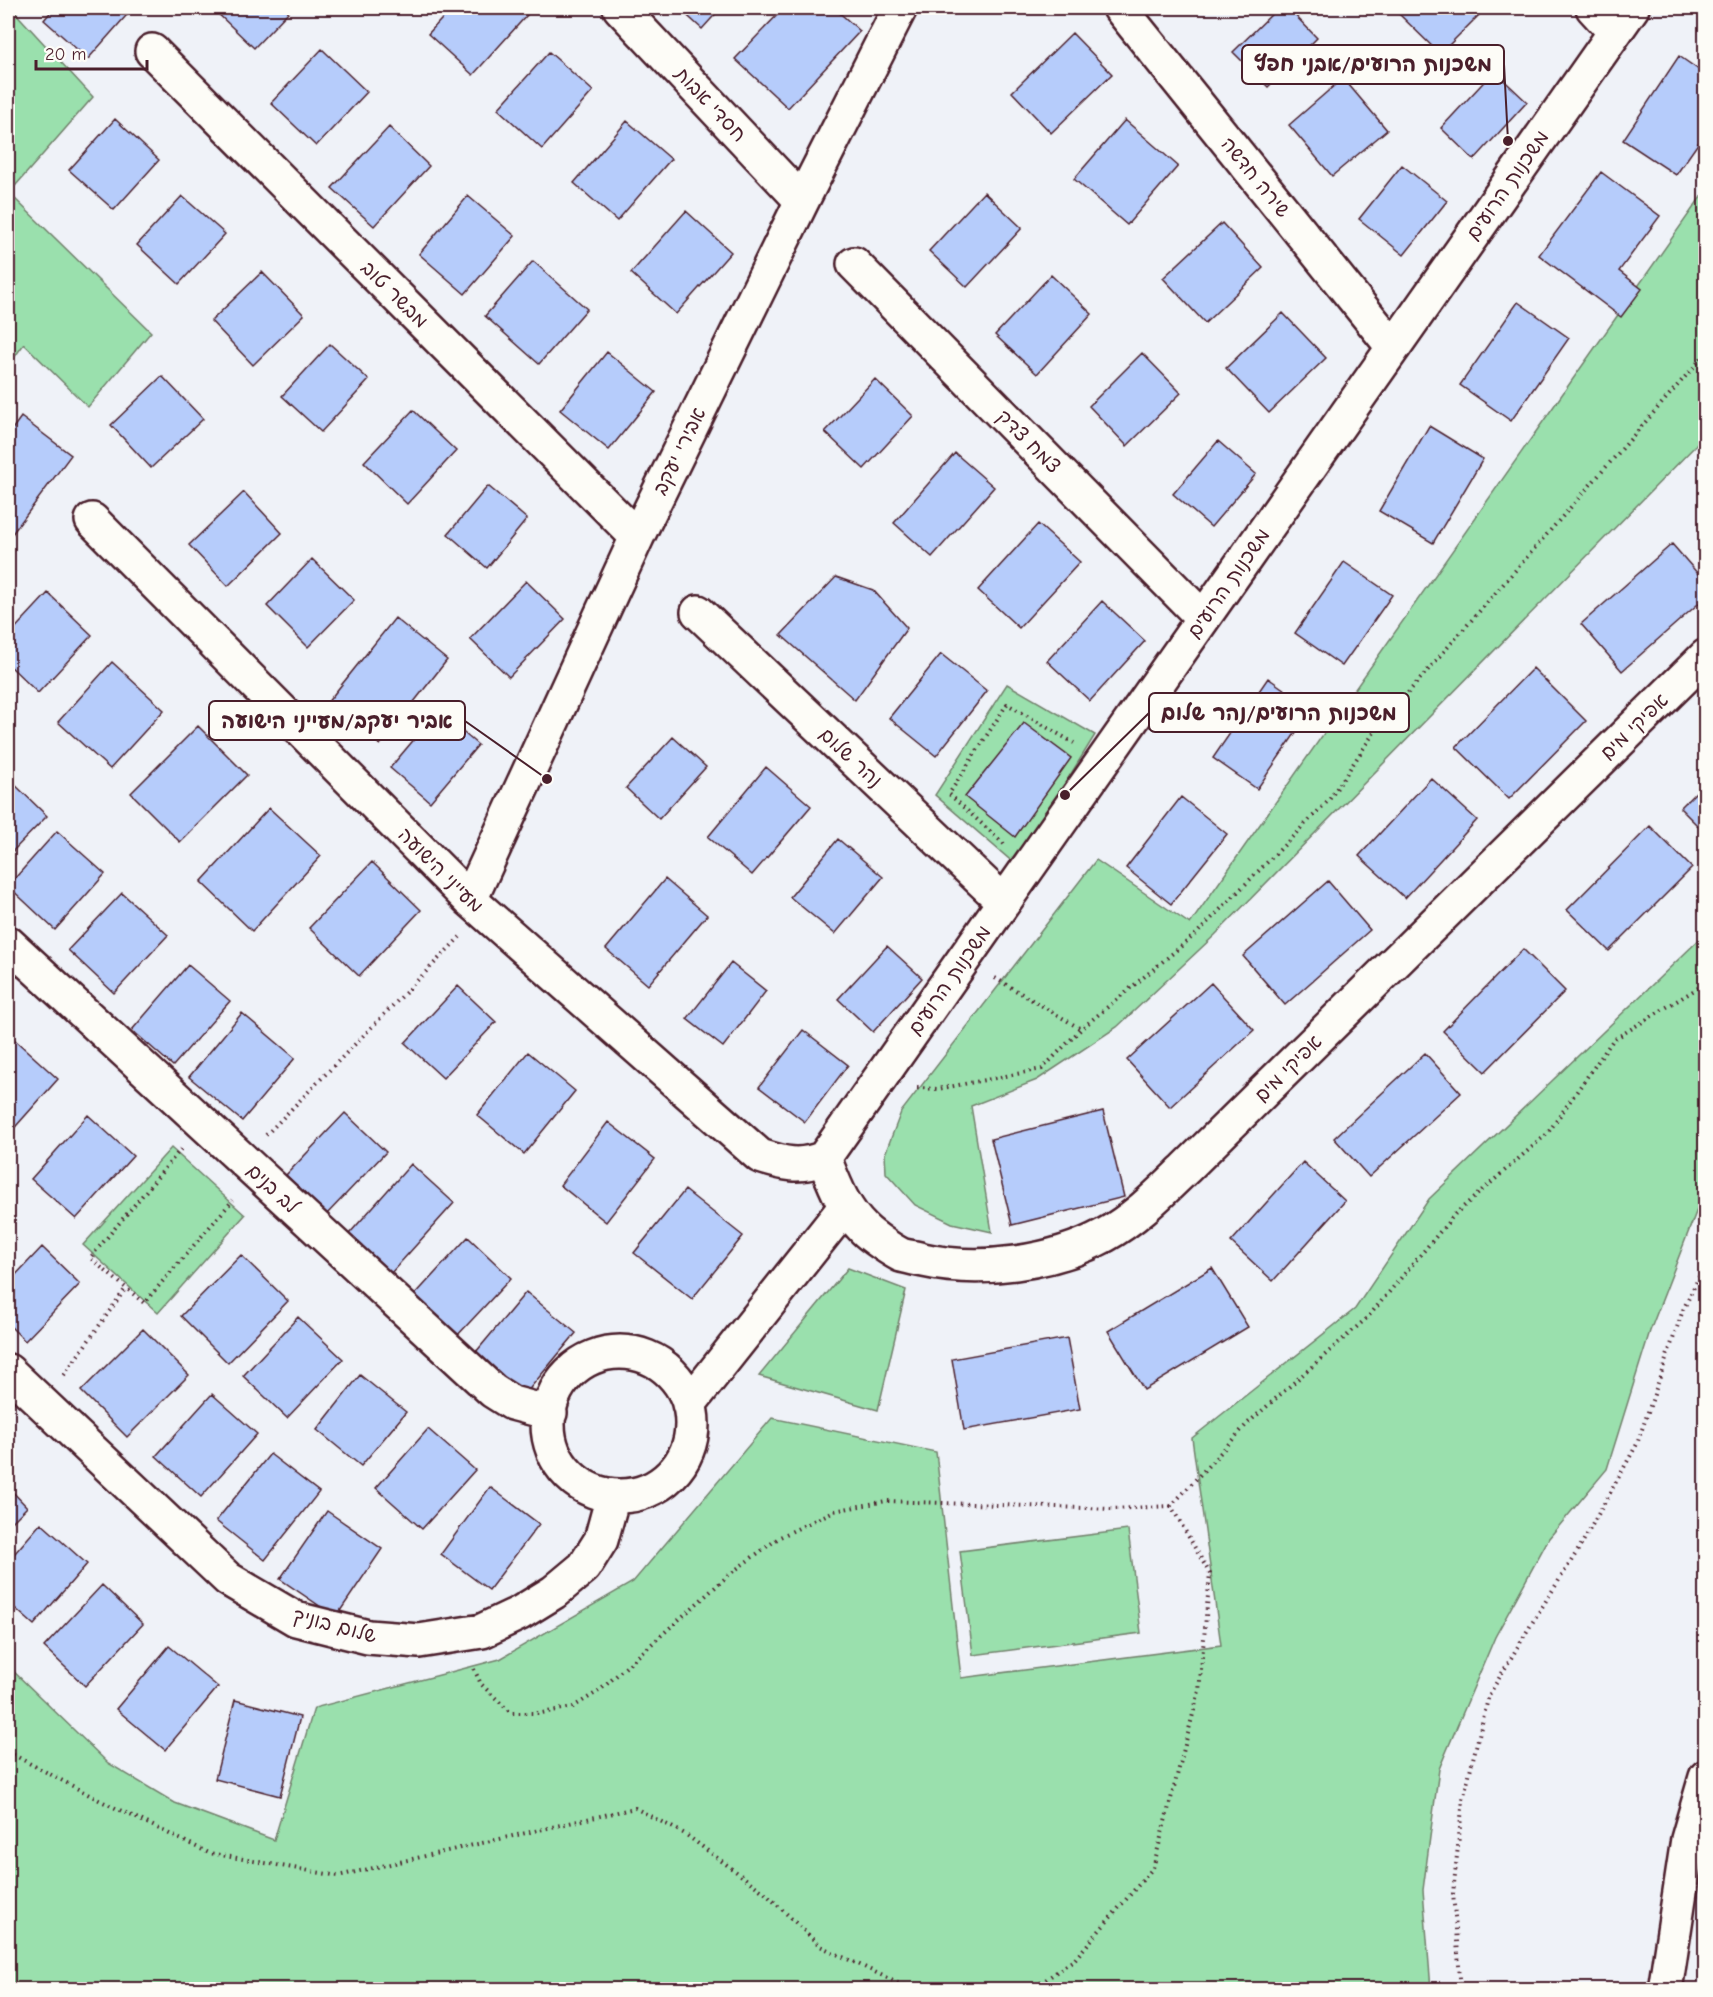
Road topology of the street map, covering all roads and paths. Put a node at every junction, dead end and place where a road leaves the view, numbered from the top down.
1 (620, 8) edge
2 (900, 8) edge
3 (1120, 8) edge
4 (1593, 8) edge
5 (1623, 20) edge
6 (152, 51) dead end
7 (802, 201) junction
8 (854, 264) dead end
9 (1393, 347) junction
10 (1706, 353) edge
11 (92, 520) dead end
12 (637, 537) junction
13 (698, 612) dead end
14 (1203, 618) junction
15 (1706, 656) edge
16 (1104, 759) junction
17 (1006, 846) dead end
18 (1004, 902) junction
19 (477, 906) junction
20 (8, 943) edge
21 (964, 959) junction
22 (1706, 983) edge
23 (1081, 1029) junction
24 (878, 1081) junction
25 (202, 1123) junction
26 (824, 1158) junction
27 (249, 1166) junction
28 (846, 1206) junction
29 (1706, 1262) edge
30 (126, 1288) junction
31 (8, 1371) edge
32 (689, 1404) junction
33 (42, 1406) junction
34 (550, 1413) junction
35 (612, 1496) junction
36 (1172, 1506) junction
37 (462, 1635) junction
38 (8, 1752) edge
39 (1706, 1777) edge
40 (920, 1989) edge
41 (1031, 1989) edge
42 (1461, 1989) edge
43 (1665, 1989) edge

1 - 7 street, חסדי אבות
2 - 7 street, אבירי יעקב
3 - 9 street, שירה חדשה
4 - 5 street
5 - 9 street, משכנות הרועים
6 - 12 street, מבשר טוב
7 - 12 street, אבירי יעקב
8 - 14 street, צמח צדק
9 - 14 street, משכנות הרועים
10 - 23 path
11 - 19 street, מעייני הישועה
12 - 19 street, אבירי יעקב
13 - 18 street, נהר שלום
14 - 16 street, משכנות הרועים
15 - 28 street, אפיקי מים
16 - 17 path
16 - 18 street, משכנות הרועים
18 - 21 street, משכנות הרועים
19 - 26 street, מעייני הישועה
19 - 27 path
20 - 25 street, לב בנים
21 - 23 path
21 - 24 street, משכנות הרועים
22 - 36 path
23 - 24 path
24 - 26 street, משכנות הרועים
25 - 27 street, לב בנים
25 - 30 path
26 - 28 street, אפיקי מים
27 - 30 path
27 - 34 street, לב בנים
28 - 32 street
29 - 42 path
30 - 33 path
31 - 33 street, שלום בוניך
32 - 34 street
32 - 35 street
33 - 37 street, שלום בוניך
34 - 35 street
35 - 37 street, שלום בוניך
36 - 37 path
36 - 41 path
38 - 40 path
39 - 43 street

